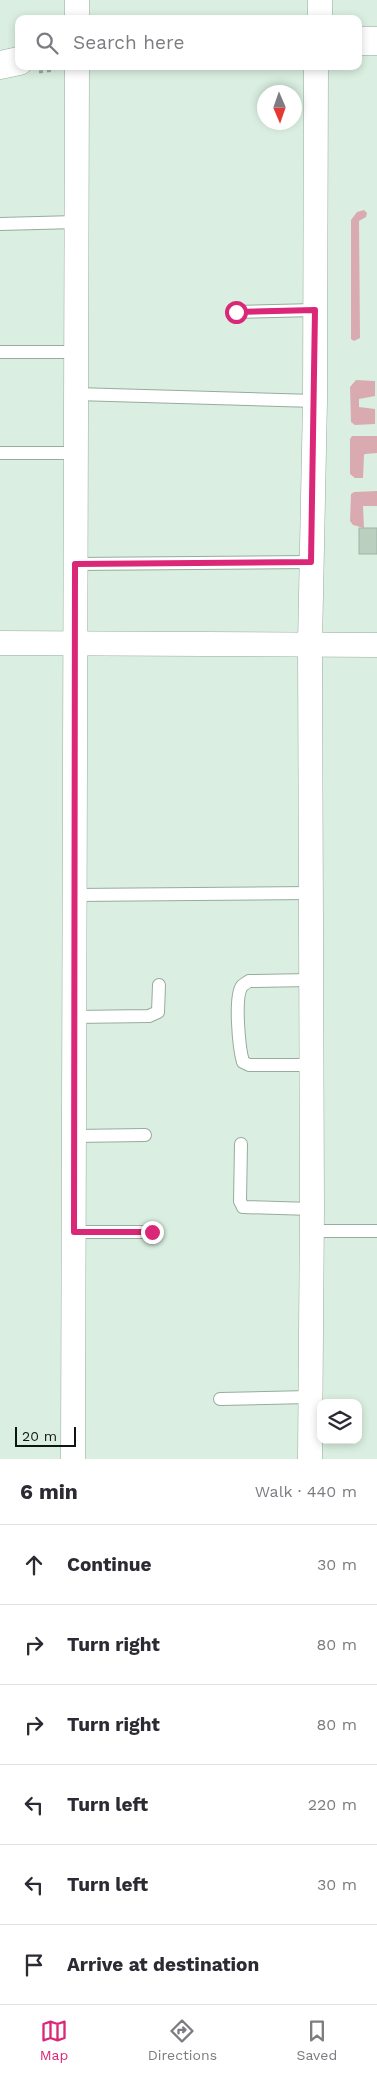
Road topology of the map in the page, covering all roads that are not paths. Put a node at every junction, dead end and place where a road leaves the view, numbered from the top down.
1 (77, 0) edge
2 (320, 0) edge
3 (77, 15) edge
4 (320, 15) edge
5 (362, 41) edge
6 (377, 41) edge
7 (0, 65) edge
8 (15, 67) edge
9 (77, 70) edge
10 (316, 70) edge
11 (76, 222) junction
12 (0, 224) edge
13 (315, 310) junction
14 (236, 312) dead end
15 (0, 352) edge
16 (76, 352) junction
17 (76, 394) junction
18 (315, 401) junction
19 (0, 453) edge
20 (76, 453) junction
21 (311, 562) junction
22 (75, 564) junction
23 (0, 643) edge
24 (75, 644) junction
25 (310, 644) junction
26 (377, 645) edge
27 (311, 893) junction
28 (74, 895) junction
29 (310, 980) junction
30 (159, 985) dead end
31 (74, 1017) junction
32 (310, 1065) junction
33 (145, 1135) dead end
34 (74, 1136) junction
35 (241, 1144) dead end
36 (312, 1220) junction
37 (377, 1231) edge
38 (74, 1232) junction
39 (152, 1232) dead end
40 (309, 1397) junction
41 (220, 1399) dead end
42 (73, 1459) edge
43 (310, 1459) edge

1 - 3 street
2 - 4 street
5 - 6 main road
7 - 8 main road
9 - 11 street
10 - 13 street
11 - 12 lane
11 - 16 street
13 - 14 lane
13 - 18 street
15 - 16 lane
16 - 17 street
17 - 18 lane
17 - 20 street
18 - 21 street
19 - 20 lane
20 - 22 street
21 - 22 lane
21 - 25 street
22 - 24 street
23 - 24 street
24 - 25 street
24 - 28 street
25 - 26 street
25 - 27 street
27 - 28 lane
27 - 29 street
28 - 31 street
29 - 32 street
29 - 32 lane
30 - 31 lane
31 - 34 street
32 - 36 street
33 - 34 lane
34 - 38 street
35 - 36 lane
36 - 37 lane
36 - 40 street
38 - 39 lane
38 - 42 street
40 - 41 lane
40 - 43 street

